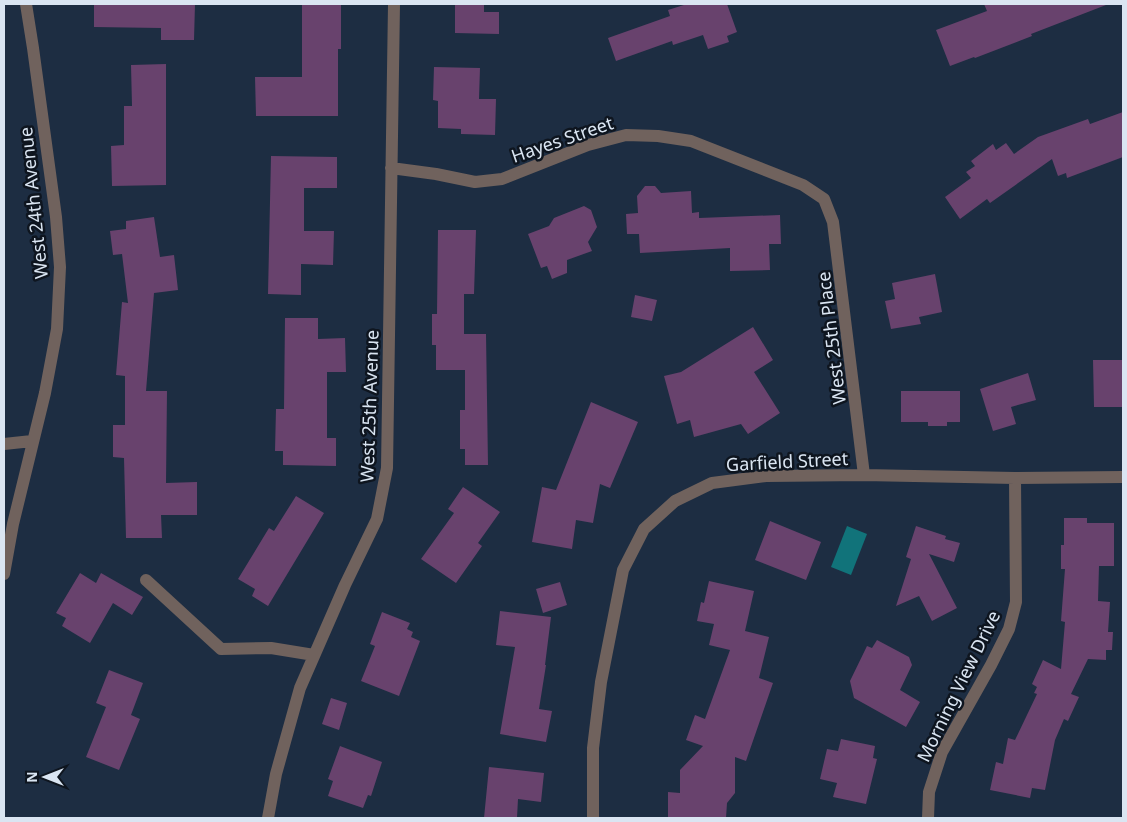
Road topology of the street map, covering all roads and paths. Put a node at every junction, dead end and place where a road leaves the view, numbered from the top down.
1 (26, 4) edge
2 (394, 4) edge
3 (391, 168) junction
4 (824, 199) joint
5 (32, 441) junction
6 (4, 444) edge
7 (864, 475) junction
8 (1123, 477) edge
9 (1015, 478) junction
10 (4, 574) edge
11 (146, 580) dead end
12 (314, 655) junction
13 (268, 818) edge
14 (594, 818) edge
15 (928, 818) edge

1 - 5 street, West 24th Avenue
2 - 3 street, West 25th Avenue
3 - 4 street, Hayes Street
3 - 12 street, West 25th Avenue
4 - 7 street, West 25th Place
5 - 6 street
5 - 10 street, West 24th Avenue
7 - 9 street, Garfield Street
7 - 14 street, Garfield Street
8 - 9 street, Garfield Street
9 - 15 street, Morning View Drive
11 - 12 street
12 - 13 street, West 25th Avenue

